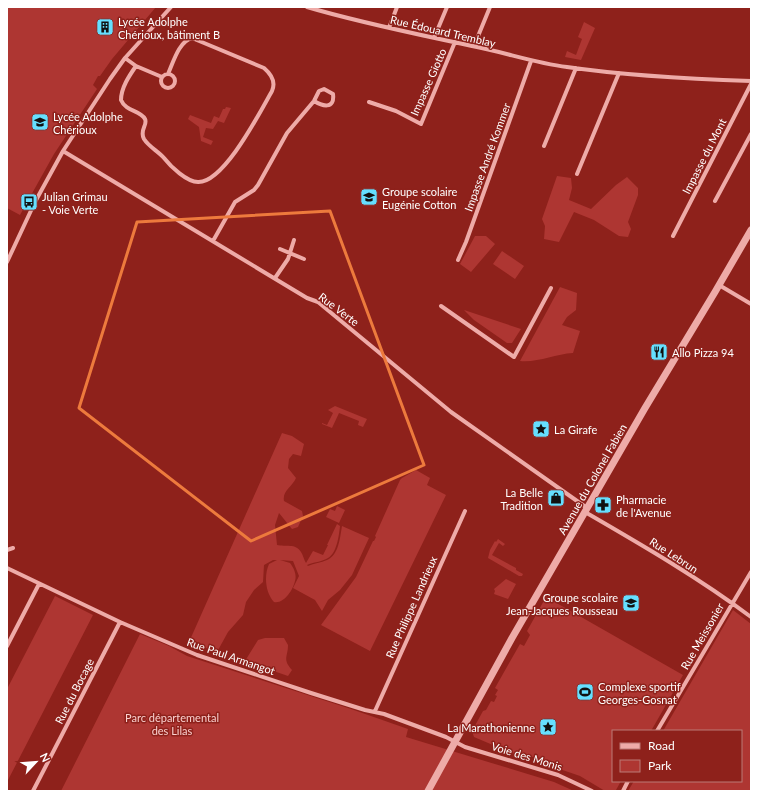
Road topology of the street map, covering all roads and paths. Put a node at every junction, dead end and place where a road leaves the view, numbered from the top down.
1 (171, 7) edge
2 (307, 7) edge
3 (397, 7) edge
4 (447, 7) edge
5 (490, 7) edge
6 (389, 28) junction
7 (434, 38) junction
8 (455, 42) junction
9 (474, 46) junction
10 (125, 58) junction
11 (531, 61) junction
12 (136, 66) junction
13 (576, 68) junction
14 (619, 73) junction
15 (168, 74) junction
16 (162, 77) junction
17 (751, 81) edge
18 (751, 84) edge
19 (314, 101) junction
20 (369, 102) dead end
21 (751, 134) edge
22 (544, 146) dead end
23 (63, 151) junction
24 (577, 174) dead end
25 (715, 201) dead end
26 (751, 230) edge
27 (673, 236) dead end
28 (294, 240) dead end
29 (213, 241) junction
30 (280, 249) dead end
31 (290, 252) junction
32 (304, 259) dead end
33 (458, 260) dead end
34 (7, 262) edge
35 (275, 278) junction
36 (719, 285) junction
37 (551, 288) dead end
38 (751, 304) edge
39 (441, 306) dead end
40 (586, 510) junction
41 (465, 511) dead end
42 (14, 548) dead end
43 (7, 550) edge
44 (7, 568) edge
45 (751, 572) edge
46 (39, 584) junction
47 (732, 603) junction
48 (751, 617) edge
49 (120, 622) junction
50 (7, 646) edge
51 (374, 711) junction
52 (658, 730) edge
53 (455, 742) junction
54 (627, 782) edge
55 (33, 791) edge
56 (428, 791) edge
57 (592, 791) edge
58 (622, 791) edge

1 - 10 street
2 - 6 street, Rue Édouard Tremblay
3 - 6 street
4 - 7 street
5 - 9 street
6 - 7 street, Rue Édouard Tremblay
7 - 8 street, Rue Édouard Tremblay
8 - 9 street, Rue Édouard Tremblay
8 - 20 street, Impasse Giotto
9 - 11 street, Rue Édouard Tremblay
10 - 12 street
10 - 23 street
11 - 13 street, Rue Édouard Tremblay
11 - 33 street, Impasse André Kommer
12 - 15 street
12 - 16 street
13 - 14 street, Rue Édouard Tremblay
13 - 22 street
14 - 17 street, Rue Édouard Tremblay
14 - 24 street
15 - 16 street
15 - 16 street
18 - 27 street, Impasse du Mont
19 - 19 street
19 - 29 street
21 - 25 street
23 - 29 street, Rue Verte
23 - 34 street
26 - 36 street, Avenue du Colonel Fabien
28 - 31 street
29 - 35 street, Rue Verte
30 - 31 street
31 - 32 street
31 - 35 street
35 - 40 street, Rue Verte
36 - 38 street
36 - 40 street, Avenue du Colonel Fabien
37 - 39 street
40 - 47 street, Rue Lebrun
40 - 53 street, Avenue du Colonel Fabien
41 - 51 street, Rue Philippe Landrieux
42 - 43 street
44 - 46 street, Rue Paul Armangot
45 - 47 street, Rue Meissonier
46 - 49 street, Rue Paul Armangot
46 - 50 street
47 - 48 street, Rue Lebrun
47 - 52 street, Rue Meissonier
49 - 51 street, Rue Paul Armangot
49 - 55 street, Rue du Bocage
51 - 53 street, Rue Paul Armangot
53 - 56 street, Avenue du Colonel Fabien
53 - 57 street, Voie des Monis
54 - 58 street

